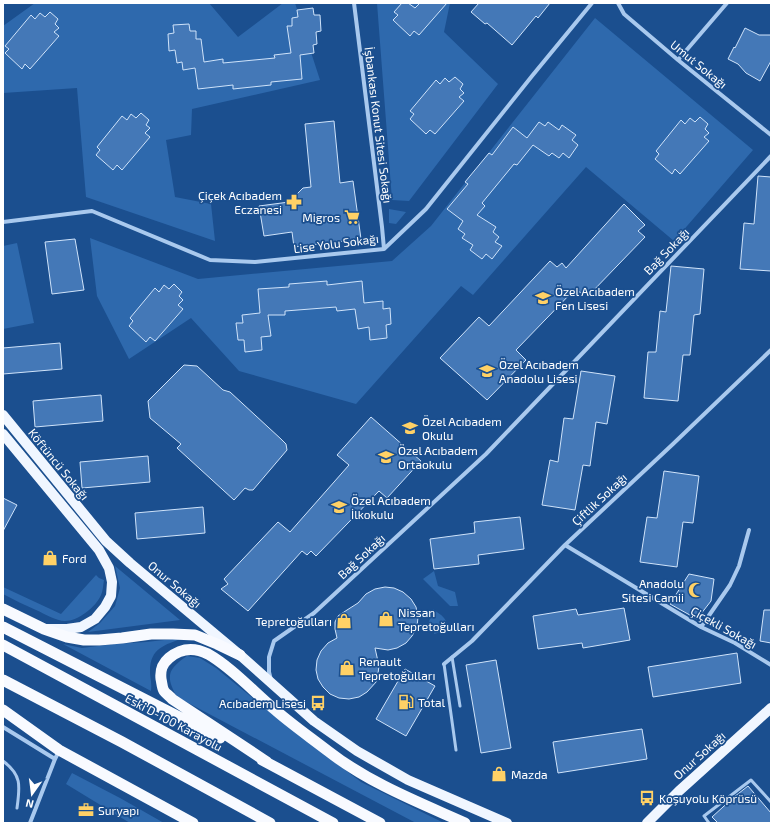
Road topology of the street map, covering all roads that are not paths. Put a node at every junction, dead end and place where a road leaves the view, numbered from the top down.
1 (354, 3) edge
2 (592, 3) edge
3 (618, 3) edge
4 (727, 3) edge
5 (678, 60) junction
6 (771, 135) edge
7 (771, 156) edge
8 (3, 222) edge
9 (384, 249) junction
10 (771, 350) edge
11 (3, 415) edge
12 (3, 434) edge
13 (96, 529) joint
14 (749, 530) dead end
15 (565, 545) junction
16 (3, 609) edge
17 (3, 627) edge
18 (701, 627) junction
19 (44, 629) junction
20 (3, 645) edge
21 (240, 655) junction
22 (452, 657) junction
23 (444, 664) joint
24 (771, 665) edge
25 (3, 680) edge
26 (272, 684) junction
27 (460, 706) dead end
28 (771, 708) edge
29 (3, 710) edge
30 (3, 729) edge
31 (456, 750) dead end
32 (57, 754) junction
33 (3, 760) edge
34 (267, 762) junction
35 (771, 802) edge
36 (17, 808) dead end
37 (30, 823) edge
38 (193, 823) edge
39 (270, 823) edge
40 (333, 823) edge
41 (380, 823) edge
42 (465, 823) edge
43 (507, 823) edge
44 (647, 823) edge
45 (709, 823) edge

1 - 9 street, İşbankası Konut Sitesi Sokağı
2 - 9 street, Lise Yolu Sokağı
3 - 5 street, Umut Sokağı
4 - 5 street
5 - 6 street, Umut Sokağı
7 - 26 street, Bağ Sokağı
8 - 9 street, Lise Yolu Sokağı
10 - 15 street, Çiftlik Sokağı
11 - 13 main road, Köftüncü Sokağı
12 - 19 main road, Köftüncü Sokağı
13 - 21 main road, Onur Sokağı
14 - 18 street
15 - 18 street, Çiçekli Sokağı
15 - 22 street, Çiftlik Sokağı
16 - 19 highway
17 - 34 highway
18 - 24 street, Çiçekli Sokağı
19 - 21 highway
20 - 40 highway, Eski D-100 Karayolu
21 - 26 main road, Onur Sokağı
22 - 23 street, Çiftlik Sokağı
22 - 27 lane
23 - 31 lane
25 - 39 highway
26 - 43 main road, Onur Sokağı
28 - 44 main road, Onur Sokağı
29 - 32 highway
30 - 32 street
32 - 37 street
32 - 38 highway
33 - 36 lane
34 - 41 highway
34 - 42 highway
35 - 45 lane

